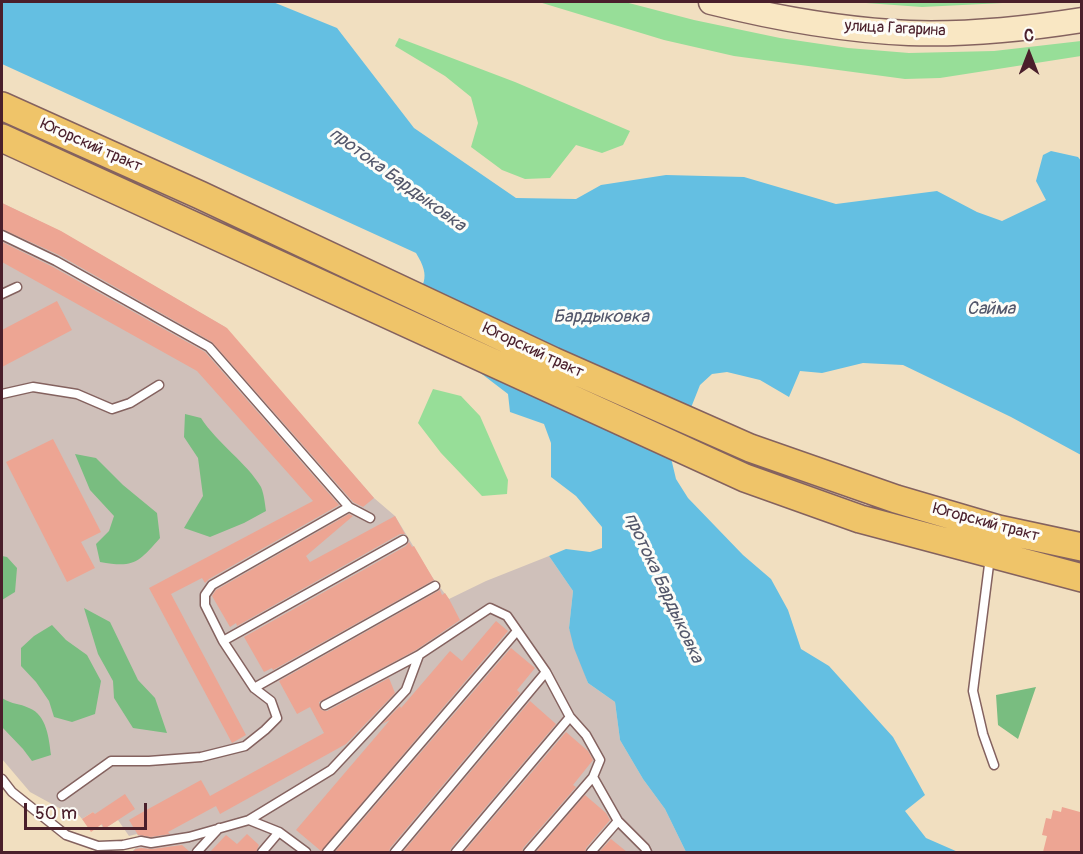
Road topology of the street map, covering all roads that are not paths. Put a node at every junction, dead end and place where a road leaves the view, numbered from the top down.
1 (711, 2) edge
2 (757, 8) edge
3 (1082, 20) edge
4 (2, 106) edge
5 (2, 138) edge
6 (2, 235) edge
7 (17, 287) dead end
8 (2, 294) edge
9 (159, 385) dead end
10 (2, 394) edge
11 (349, 507) junction
12 (370, 518) dead end
13 (403, 540) dead end
14 (1082, 547) edge
15 (990, 555) junction
16 (1082, 578) edge
17 (435, 586) dead end
18 (517, 631) junction
19 (223, 641) junction
20 (419, 655) junction
21 (546, 672) junction
22 (254, 688) junction
23 (325, 705) dead end
24 (570, 717) junction
25 (994, 765) dead end
26 (593, 777) junction
27 (2, 779) edge
28 (62, 796) dead end
29 (249, 820) junction
30 (618, 821) junction
31 (219, 828) junction
32 (279, 832) junction
33 (197, 852) edge
34 (262, 852) edge
35 (306, 852) edge
36 (327, 852) edge
37 (395, 852) edge
38 (456, 852) edge
39 (528, 852) edge
40 (591, 852) edge
41 (647, 852) edge

1 - 2 main road, улица Гагарина
2 - 3 main road, улица Гагарина
4 - 14 main road, Югорский тракт
5 - 15 main road, Югорский тракт
6 - 11 lane
7 - 8 lane
9 - 10 lane
11 - 12 lane
11 - 19 lane
13 - 19 lane
15 - 16 main road, Югорский тракт
15 - 25 lane
17 - 22 lane
18 - 20 lane
18 - 21 lane
18 - 36 lane
19 - 22 lane
20 - 23 lane
20 - 29 lane
21 - 24 lane
21 - 37 lane
22 - 28 lane
24 - 26 lane
24 - 38 lane
26 - 30 lane
26 - 39 lane
27 - 31 lane
29 - 31 lane
29 - 32 lane
30 - 40 lane
30 - 41 lane
31 - 33 lane
32 - 34 lane
32 - 35 lane

